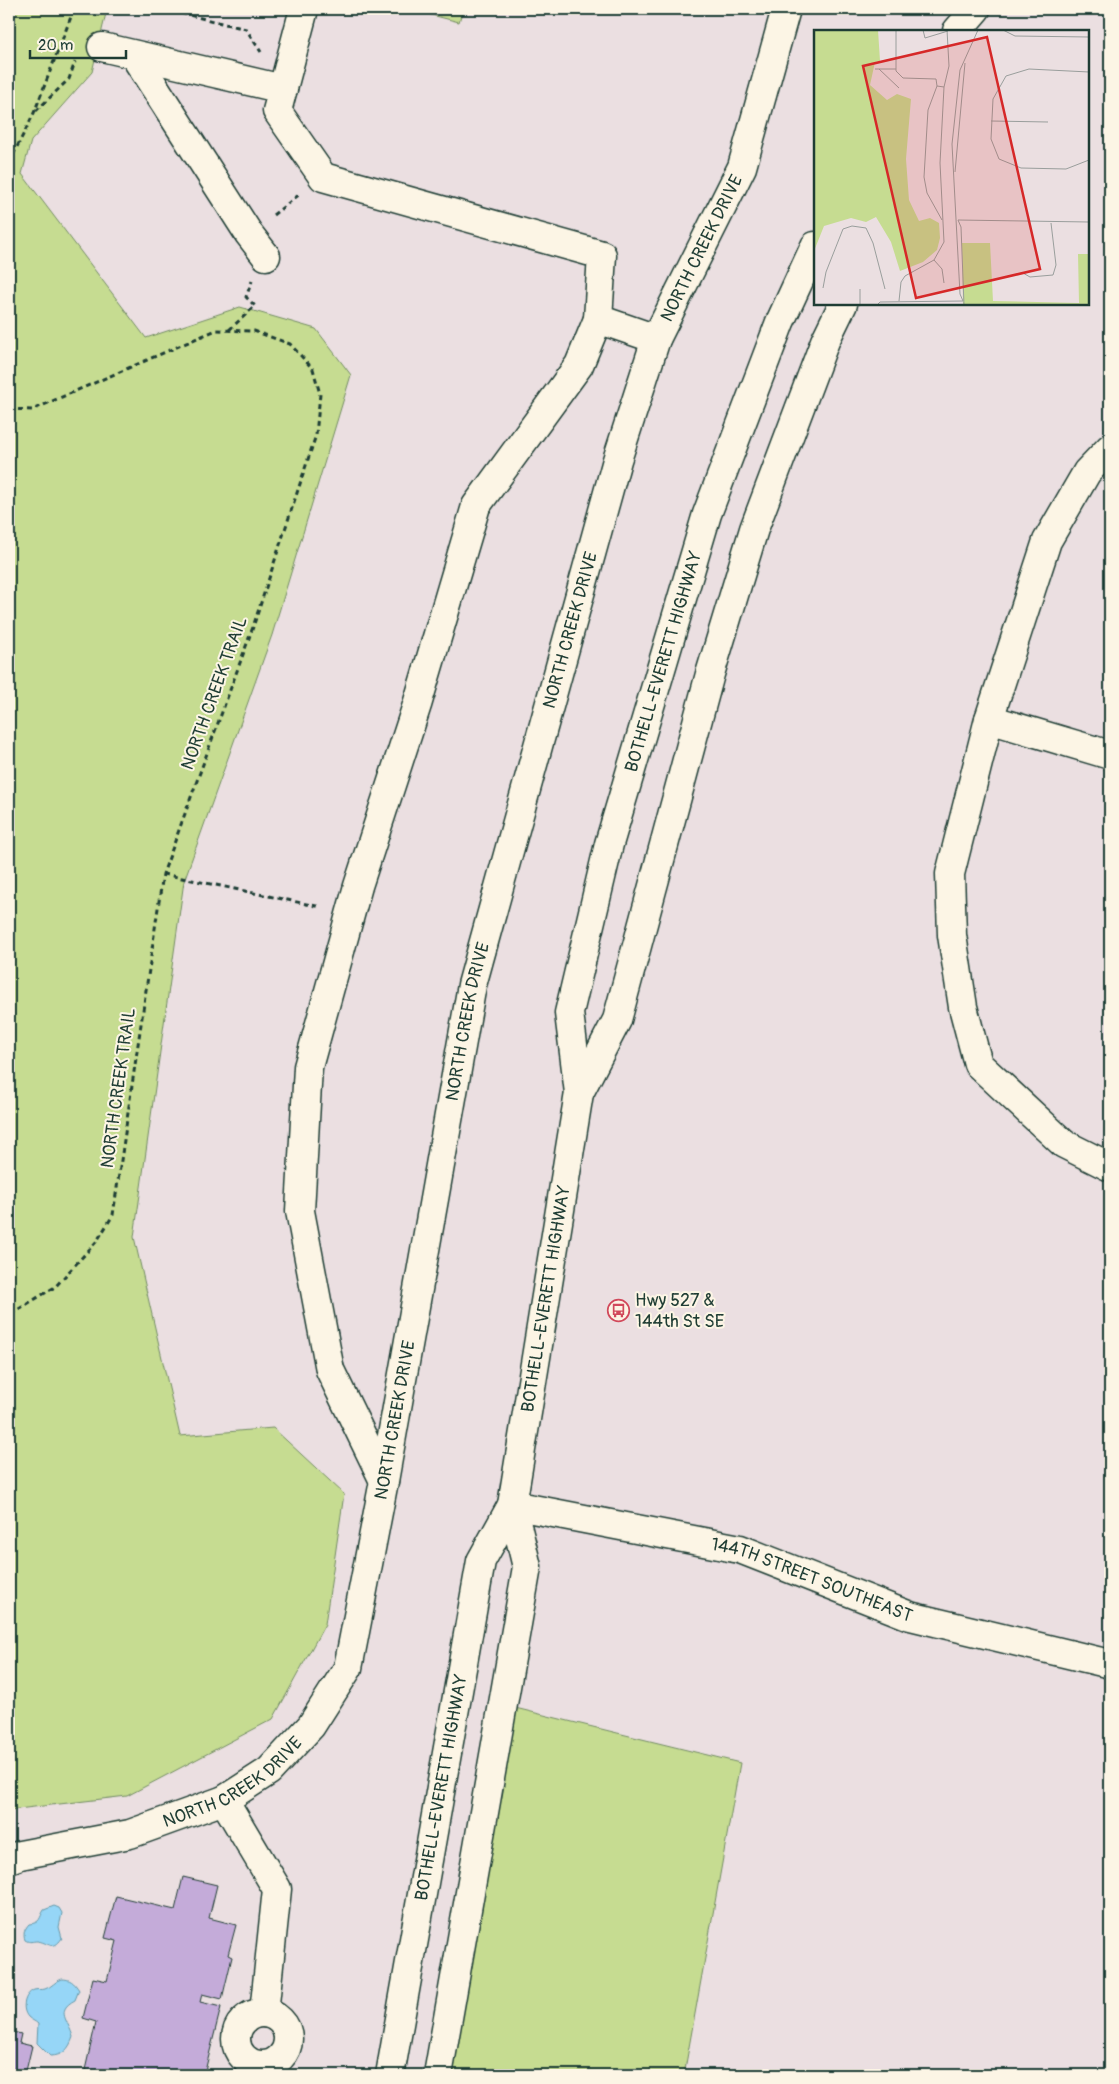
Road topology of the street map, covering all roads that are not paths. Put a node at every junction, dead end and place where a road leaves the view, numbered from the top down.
1 (304, 9) edge
2 (786, 9) edge
3 (976, 9) edge
4 (958, 30) edge
5 (102, 47) dead end
6 (134, 55) junction
7 (283, 89) junction
8 (814, 248) edge
9 (266, 256) dead end
10 (843, 305) edge
11 (598, 318) junction
12 (656, 339) junction
13 (1110, 448) edge
14 (989, 719) junction
15 (1110, 755) edge
16 (579, 1093) junction
17 (1110, 1167) edge
18 (384, 1481) junction
19 (512, 1505) junction
20 (1110, 1664) edge
21 (224, 1800) junction
22 (9, 1859) edge
23 (264, 2013) dead end
24 (390, 2075) edge
25 (438, 2075) edge

1 - 7 street
2 - 12 street, NORTH CREEK DRIVE
3 - 4 street
5 - 6 street
6 - 7 street
6 - 9 street
7 - 11 street
8 - 16 street, BOTHELL-EVERETT HIGHWAY
10 - 16 street, BOTHELL-EVERETT HIGHWAY
11 - 12 street
11 - 18 street
12 - 18 street, NORTH CREEK DRIVE
13 - 14 street
14 - 15 street
14 - 17 street
16 - 19 street, BOTHELL-EVERETT HIGHWAY
18 - 21 street, NORTH CREEK DRIVE
19 - 20 street, 144TH STREET SOUTHEAST
19 - 24 street, BOTHELL-EVERETT HIGHWAY
19 - 25 street, BOTHELL-EVERETT HIGHWAY
21 - 22 street, NORTH CREEK DRIVE
21 - 23 street

